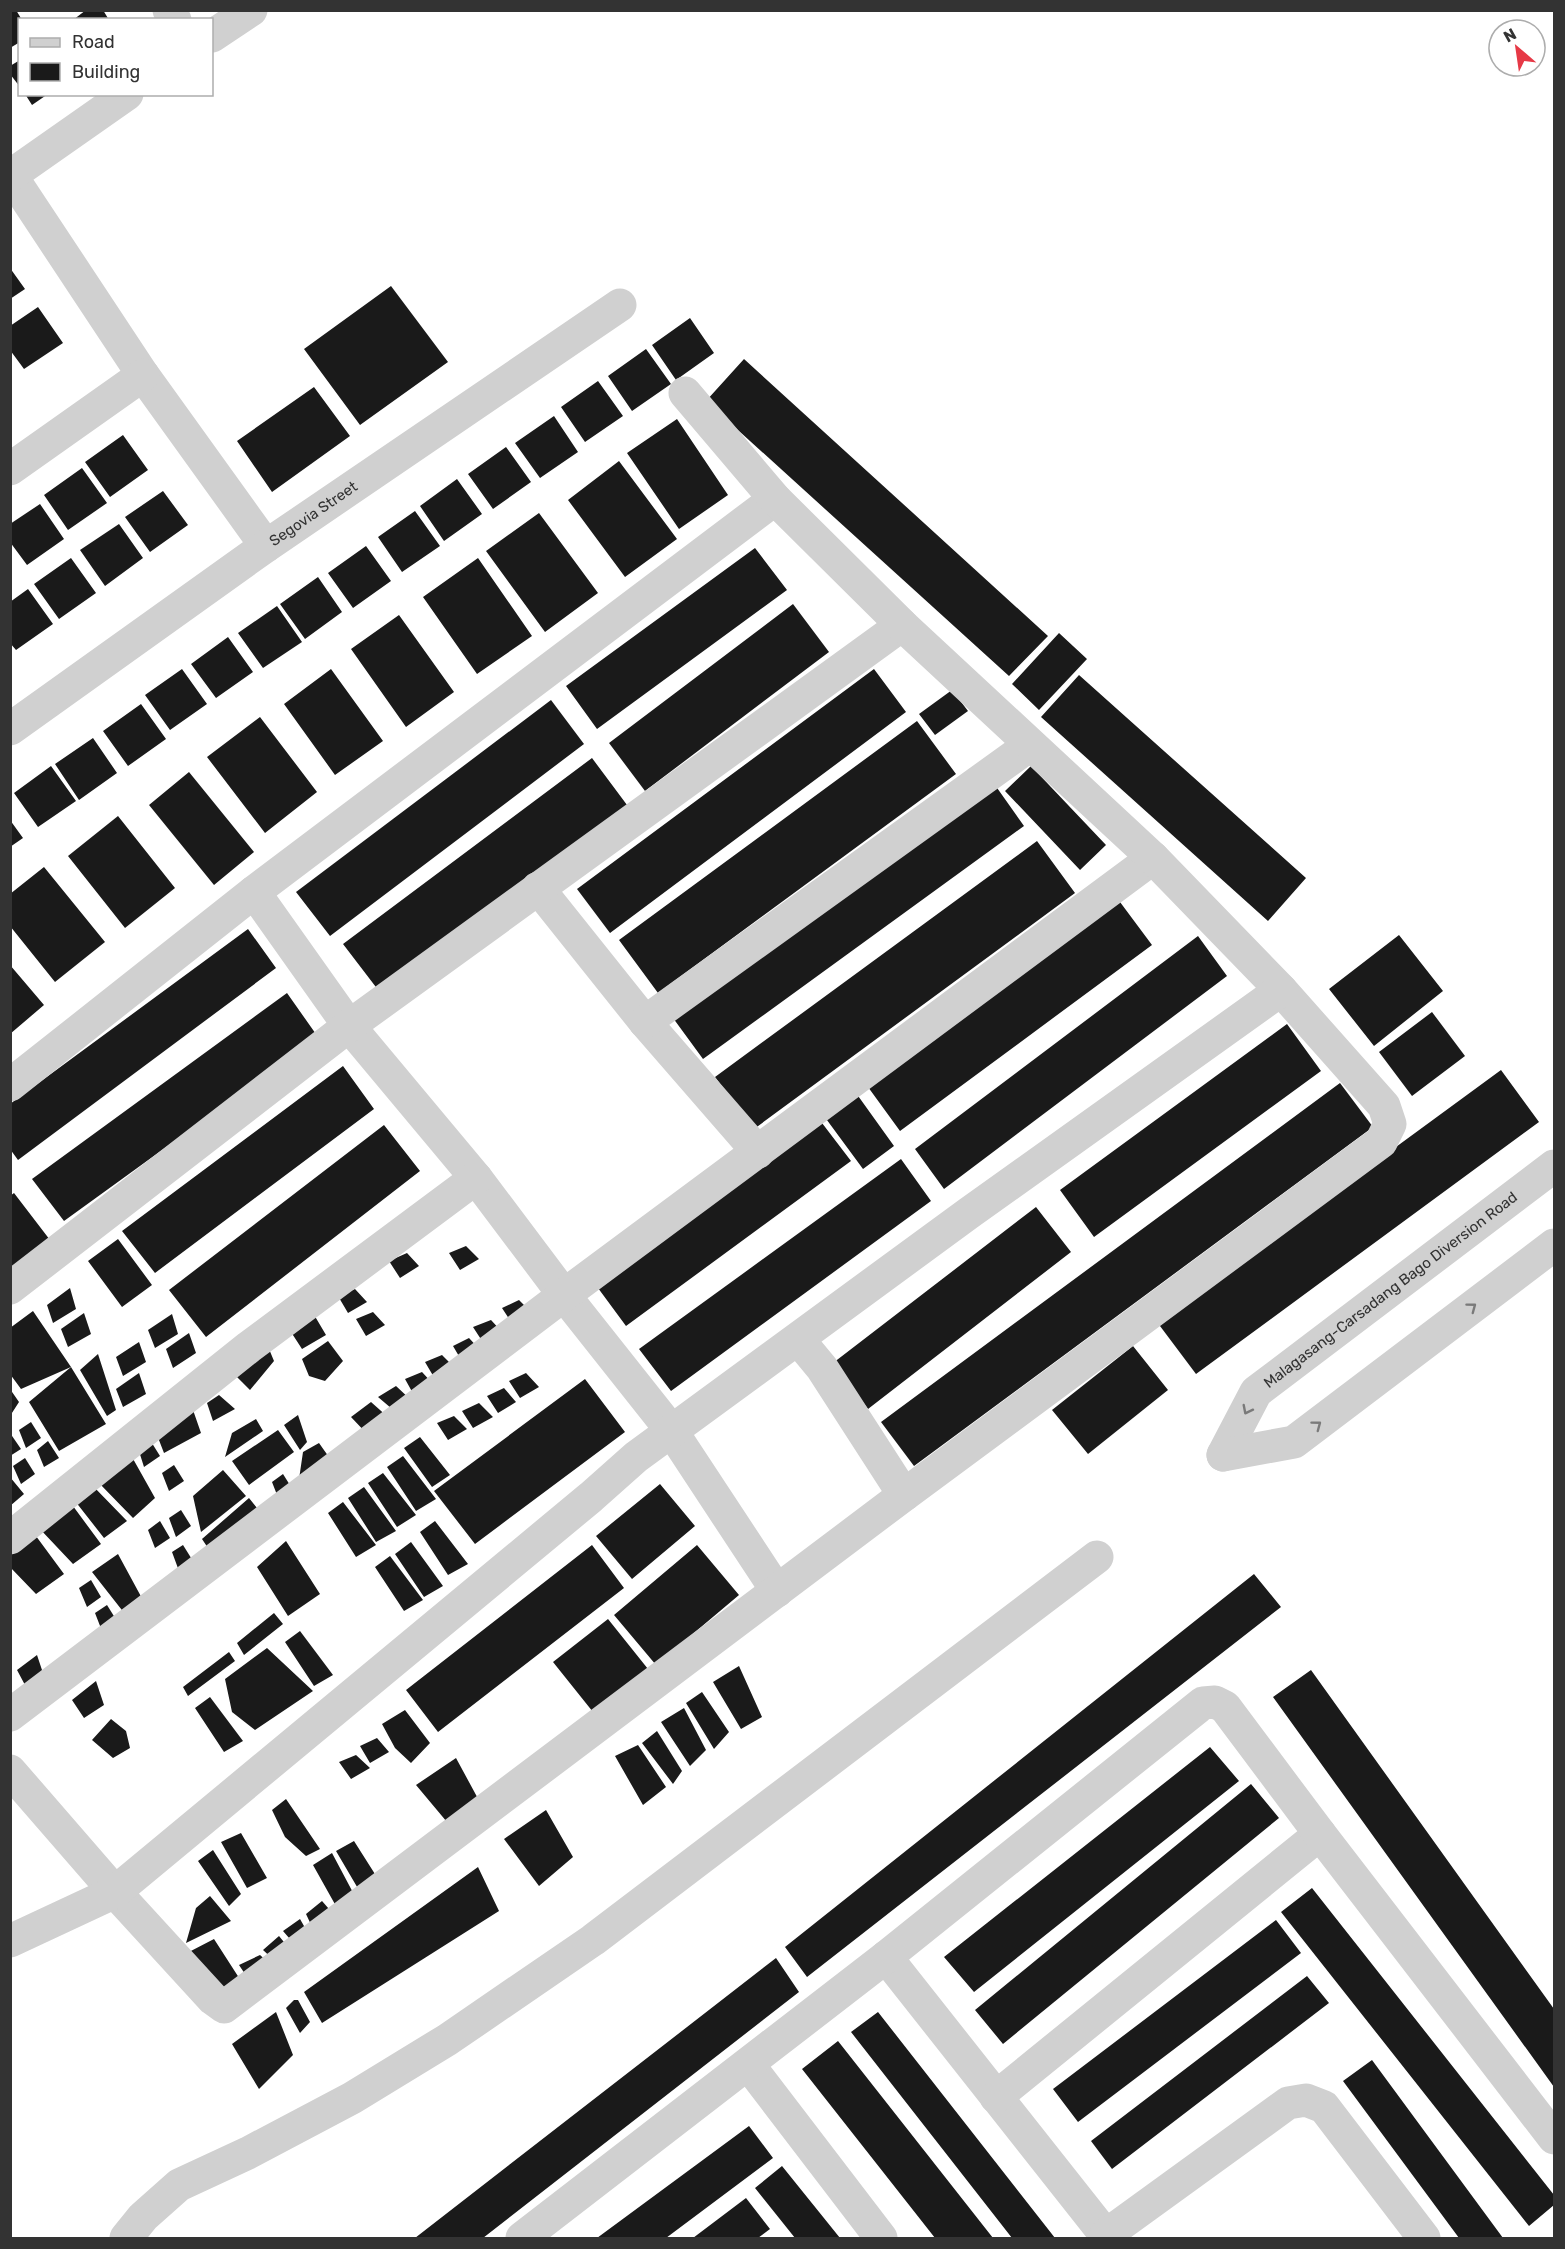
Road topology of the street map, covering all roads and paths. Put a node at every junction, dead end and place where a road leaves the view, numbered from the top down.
1 (251, 10) edge
2 (213, 35) edge
3 (124, 96) edge
4 (11, 175) edge
5 (620, 305) dead end
6 (143, 375) junction
7 (685, 393) dead end
8 (10, 469) edge
9 (775, 499) junction
10 (266, 546) junction
11 (902, 625) junction
12 (10, 729) edge
13 (1030, 745) junction
14 (1153, 858) junction
15 (538, 888) junction
16 (254, 892) junction
17 (1281, 990) junction
18 (645, 1022) junction
19 (349, 1026) junction
20 (10, 1085) edge
21 (758, 1152) junction
22 (1554, 1166) edge
23 (476, 1178) junction
24 (1554, 1245) edge
25 (10, 1288) edge
26 (564, 1295) junction
27 (798, 1339) junction
28 (671, 1430) junction
29 (904, 1495) junction
30 (10, 1538) edge
31 (1097, 1557) dead end
32 (777, 1591) junction
33 (10, 1715) edge
34 (10, 1771) edge
35 (1320, 1834) junction
36 (115, 1892) junction
37 (10, 1941) edge
38 (886, 1957) junction
39 (748, 2064) junction
40 (996, 2097) junction
41 (1554, 2138) edge
42 (1107, 2237) edge
43 (126, 2238) edge
44 (522, 2238) edge
45 (880, 2238) edge
46 (1424, 2238) edge

1 - 2 street
3 - 4 street
4 - 6 street
5 - 10 street, Segovia Street
6 - 8 street
6 - 10 street
7 - 9 street
9 - 11 street
9 - 16 street
10 - 12 street, Segovia Street
11 - 13 street
11 - 15 street
13 - 14 street
13 - 18 street
14 - 17 street
14 - 21 street
15 - 18 street
15 - 19 street
16 - 19 street
16 - 20 street
17 - 27 street
17 - 29 street
18 - 21 street
19 - 23 street
19 - 25 street
21 - 26 street
22 -> 24 street, Malagasang-Carsadang Bago Diversion Road
23 - 26 street
23 - 30 street
26 - 28 street
26 - 33 street
27 - 28 street
27 - 29 street
28 - 32 street
28 - 36 street
29 - 32 street
31 - 43 street
32 - 36 street
34 - 36 street
35 - 38 street
35 - 40 street
35 - 41 street
36 - 37 street
38 - 39 street
38 - 40 street
39 - 44 street
39 - 45 street
40 - 42 street
42 - 46 street

